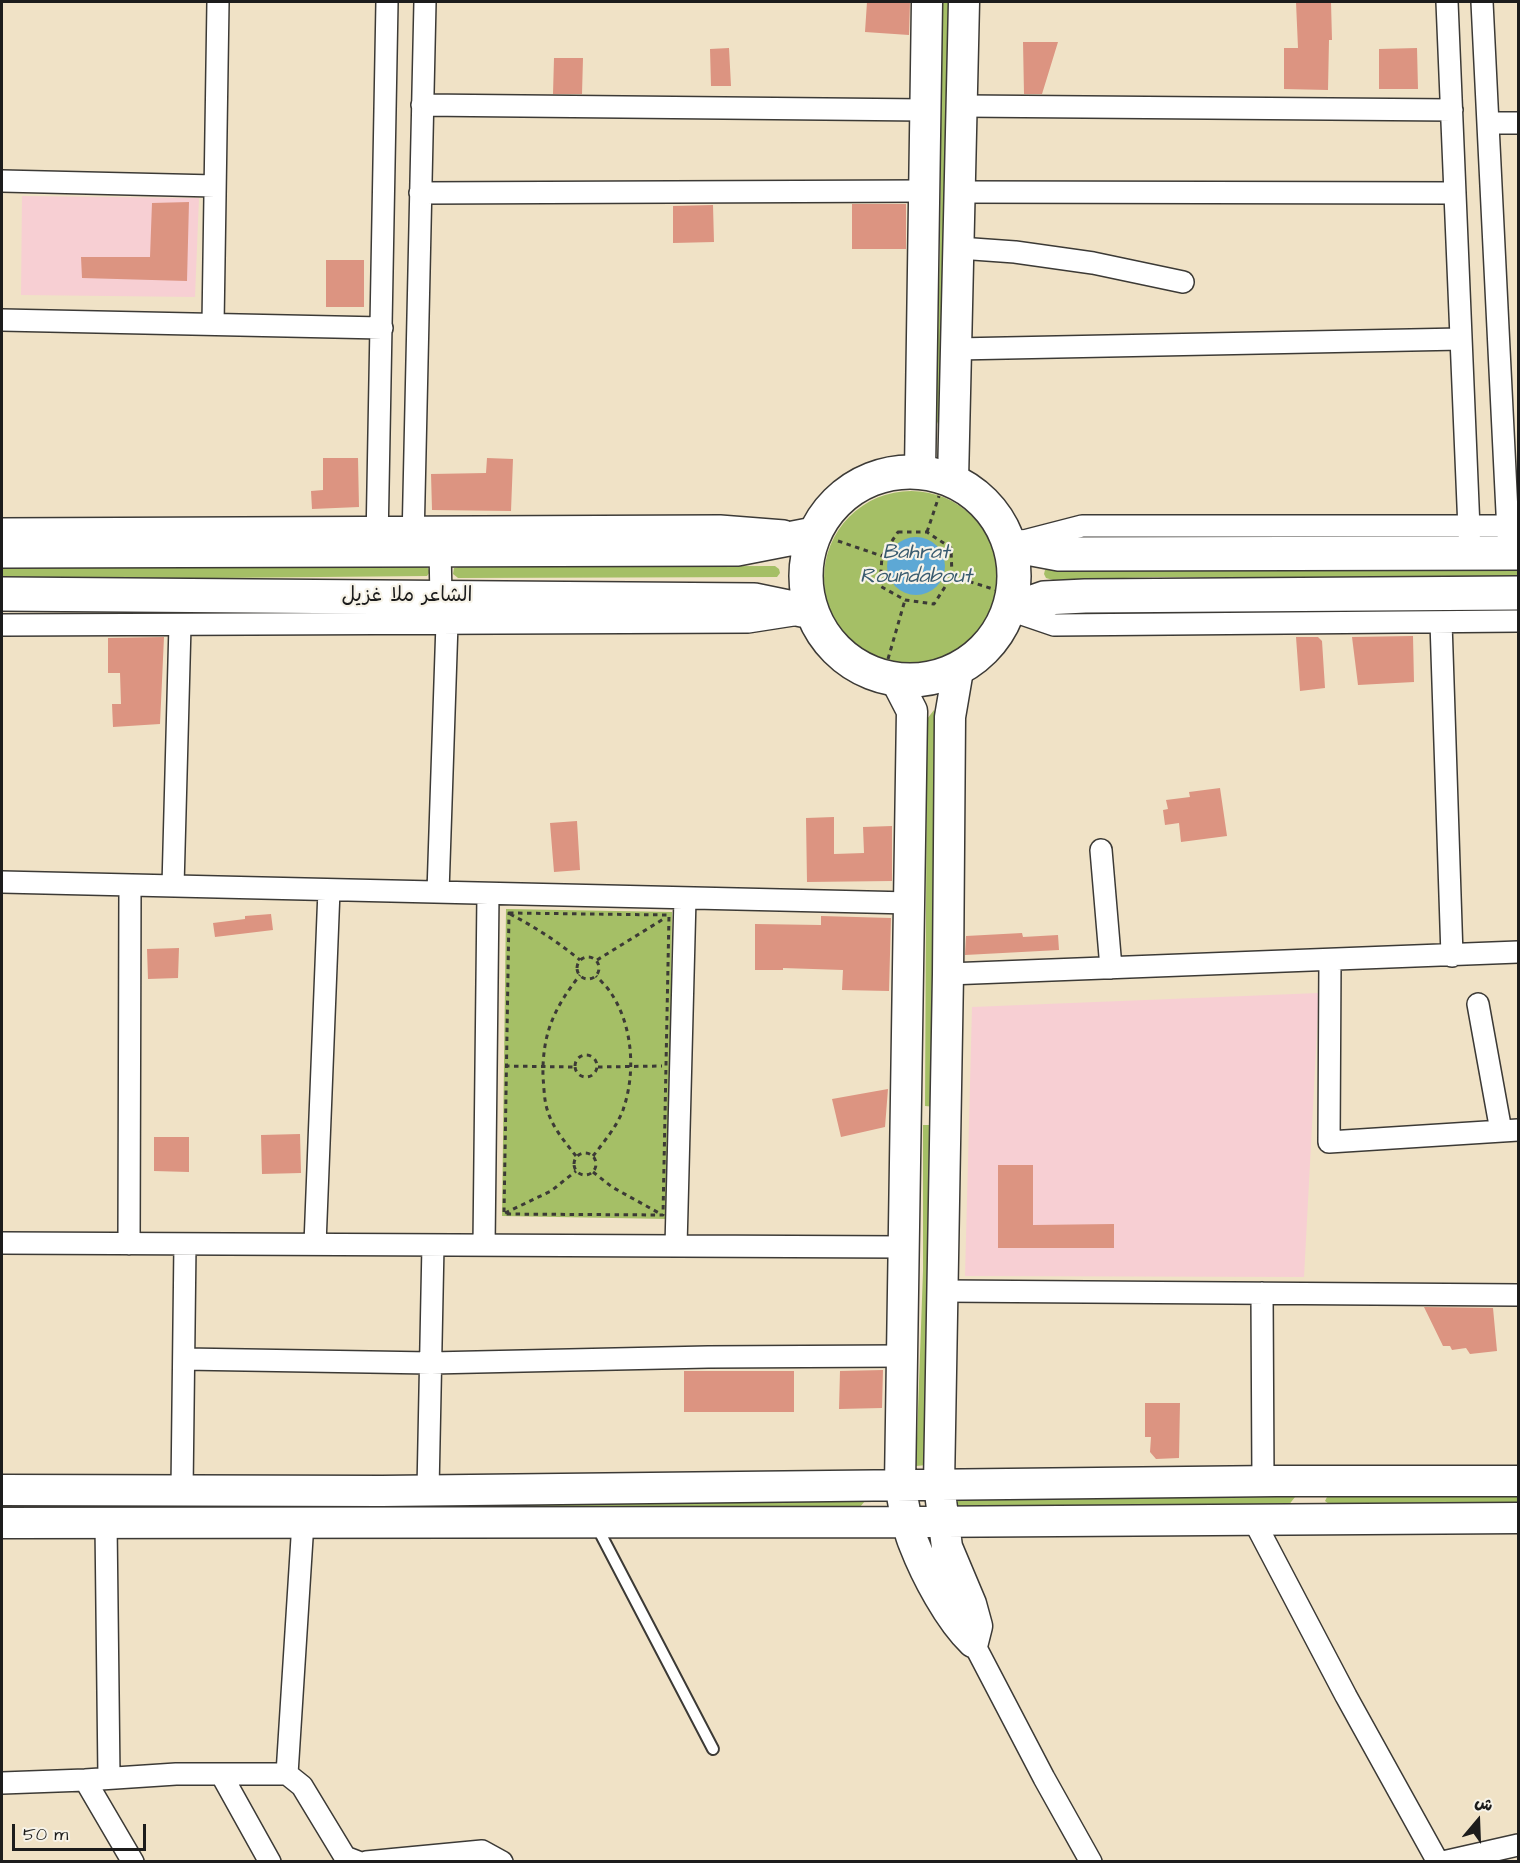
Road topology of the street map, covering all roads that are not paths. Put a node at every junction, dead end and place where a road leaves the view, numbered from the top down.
1 (218, 2) edge
2 (387, 2) edge
3 (425, 2) edge
4 (927, 2) edge
5 (964, 2) edge
6 (1447, 2) edge
7 (1482, 2) edge
8 (422, 105) junction
9 (963, 106) junction
10 (925, 110) junction
11 (1452, 110) junction
12 (1488, 123) junction
13 (1518, 123) edge
14 (2, 181) edge
15 (215, 186) junction
16 (924, 191) junction
17 (960, 192) junction
18 (420, 193) junction
19 (1455, 193) junction
20 (959, 248) junction
21 (1183, 282) dead end
22 (2, 320) edge
23 (213, 324) junction
24 (382, 328) junction
25 (1461, 339) junction
26 (956, 349) junction
27 (937, 483) junction
28 (2, 529) edge
29 (824, 537) junction
30 (377, 539) junction
31 (1469, 539) junction
32 (1513, 539) edge
33 (422, 542) junction
34 (1011, 545) junction
35 (2, 551) edge
36 (1518, 593) edge
37 (2, 594) edge
38 (1003, 601) junction
39 (444, 610) junction
40 (812, 612) junction
41 (1518, 621) edge
42 (1441, 622) junction
43 (2, 625) edge
44 (180, 625) junction
45 (958, 670) junction
46 (892, 671) junction
47 (1101, 849) dead end
48 (2, 882) edge
49 (130, 885) junction
50 (173, 886) junction
51 (329, 890) junction
52 (438, 892) junction
53 (489, 894) junction
54 (685, 898) junction
55 (910, 903) junction
56 (1518, 952) edge
57 (1452, 956) junction
58 (1330, 960) junction
59 (1111, 968) junction
60 (948, 974) junction
61 (1478, 1004) dead end
62 (906, 1116) junction
63 (946, 1118) junction
64 (1510, 1131) edge
65 (2, 1243) edge
66 (129, 1244) junction
67 (185, 1244) junction
68 (315, 1244) junction
69 (433, 1245) junction
70 (484, 1245) junction
71 (676, 1246) junction
72 (904, 1247) junction
73 (943, 1291) junction
74 (1262, 1293) junction
75 (1518, 1295) edge
76 (902, 1356) junction
77 (184, 1359) junction
78 (431, 1363) junction
79 (1263, 1481) junction
80 (1309, 1481) junction
81 (1518, 1481) edge
82 (900, 1485) junction
83 (939, 1485) junction
84 (2, 1490) edge
85 (182, 1490) junction
86 (428, 1490) junction
87 (1518, 1518) edge
88 (1253, 1519) junction
89 (1309, 1519) junction
90 (594, 1521) junction
91 (943, 1521) junction
92 (303, 1522) junction
93 (907, 1522) junction
94 (2, 1523) edge
95 (106, 1523) junction
96 (973, 1642) junction
97 (713, 1749) dead end
98 (221, 1774) junction
99 (287, 1774) junction
100 (109, 1779) junction
101 (85, 1780) junction
102 (2, 1783) edge
103 (1518, 1845) edge
104 (133, 1862) edge
105 (270, 1862) edge
106 (358, 1862) edge
107 (366, 1862) edge
108 (502, 1862) edge
109 (1091, 1862) edge
110 (1438, 1862) edge
111 (1443, 1862) edge

1 - 15 street
2 - 24 street
3 - 8 street
4 - 10 main road
5 - 9 main road
6 - 11 street
7 - 12 street
8 - 10 street
8 - 18 street
9 - 11 street
9 - 17 main road
10 - 16 main road
11 - 19 street
12 - 13 street
12 - 32 street
14 - 15 street
15 - 23 street
16 - 18 street
16 - 27 main road
17 - 19 street
17 - 20 main road
18 - 33 street
19 - 25 street
20 - 21 street
20 - 26 main road
22 - 23 street
23 - 24 street
24 - 30 street
25 - 26 street
25 - 31 street
26 - 27 main road
27 - 29 main road
27 - 34 main road
28 - 30 street
29 - 33 main road
29 - 40 main road
30 - 33 main road
30 - 35 main road
31 - 32 main road
31 - 34 main road
33 - 39 street
34 - 38 main road
36 - 38 main road
37 - 39 main road, الشاعر ملا غزيل
38 - 42 street
38 - 45 main road
39 - 40 main road, الشاعر ملا غزيل
39 - 44 street
39 - 52 street
40 - 46 main road
41 - 42 street
42 - 57 street
43 - 44 street
44 - 50 street
45 - 46 main road
45 - 60 main road
46 - 55 main road
47 - 59 street
48 - 49 street
49 - 50 street
49 - 66 street
50 - 51 street
51 - 52 street
51 - 68 street
52 - 53 street
53 - 54 street
53 - 70 street
54 - 55 street
54 - 71 street
55 - 62 main road
56 - 57 street
57 - 58 street
58 - 59 street
58 - 64 street
59 - 60 street
60 - 63 main road
61 - 64 street
62 - 63 main road
62 - 72 main road
63 - 73 main road
65 - 66 street
66 - 67 street
67 - 68 street
67 - 77 street
68 - 69 street
69 - 70 street
69 - 78 street
70 - 71 street
71 - 72 street
72 - 76 main road
73 - 74 street
73 - 83 main road
74 - 75 street
74 - 79 street
76 - 78 street
76 - 82 main road
77 - 78 street
77 - 85 street
78 - 86 street
79 - 80 main road
79 - 83 main road
80 - 81 main road
80 - 89 main road
82 - 83 main road
82 - 86 main road
82 - 93 main road
83 - 91 main road
84 - 85 main road
85 - 86 main road
87 - 89 main road
88 - 89 main road
88 - 91 main road
88 - 110 street
90 - 92 main road
90 - 93 main road
90 - 97 lane
91 - 93 main road
91 - 96 main road
92 - 95 main road
92 - 99 street
93 - 96 main road
94 - 95 main road
95 - 100 street
96 - 109 street
98 - 99 street
98 - 100 street
98 - 105 street
99 - 106 street
100 - 101 street
101 - 102 street
101 - 104 street
103 - 111 street
107 - 108 street

